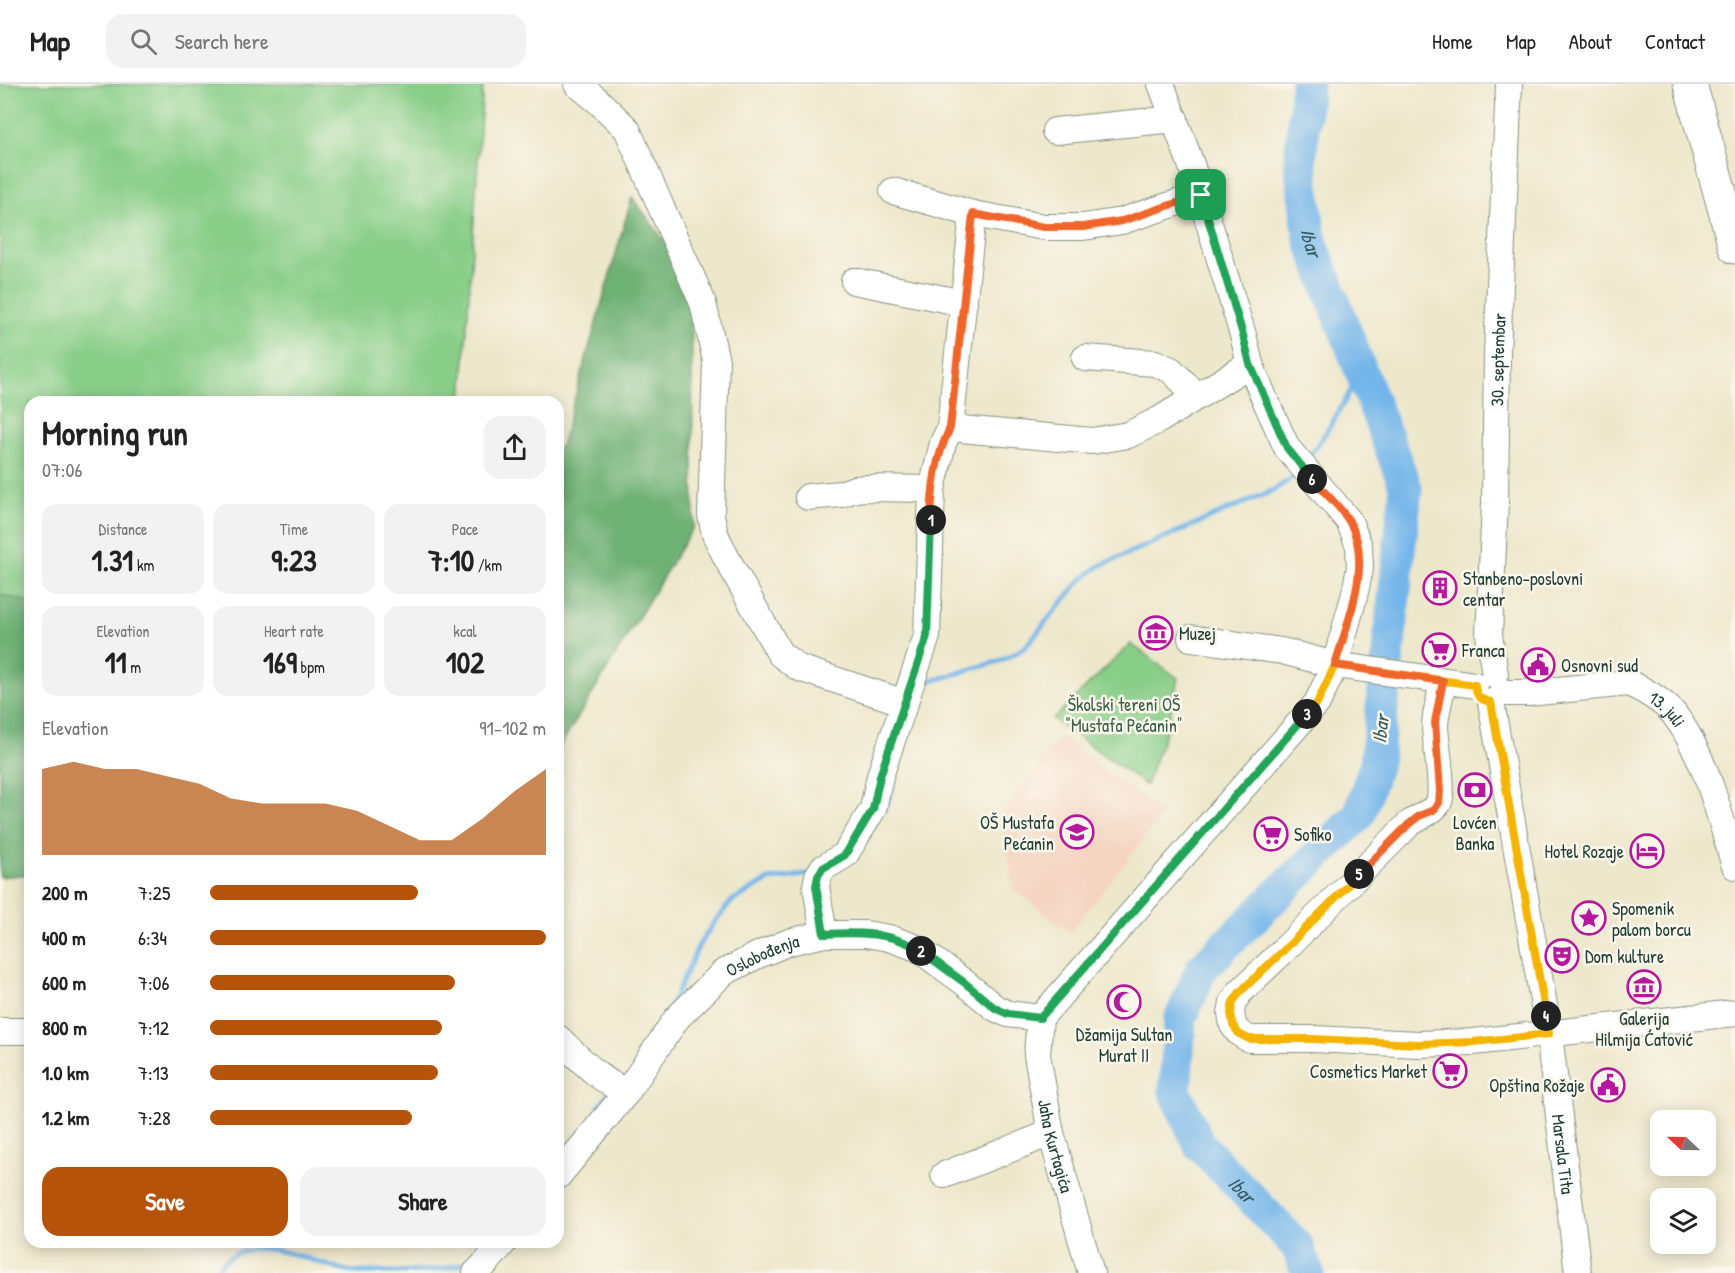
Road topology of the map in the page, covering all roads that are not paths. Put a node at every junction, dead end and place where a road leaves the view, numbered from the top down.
1 (577, 84) edge
2 (1161, 84) edge
3 (1509, 84) edge
4 (1690, 84) edge
5 (1175, 119) junction
6 (1055, 131) dead end
7 (893, 191) dead end
8 (1201, 195) junction
9 (973, 214) junction
10 (1735, 247) edge
11 (854, 281) dead end
12 (964, 303) junction
13 (1085, 358) dead end
14 (1250, 364) junction
15 (1197, 396) junction
16 (950, 428) junction
17 (932, 489) junction
18 (808, 497) dead end
19 (1191, 638) dead end
20 (1342, 666) junction
21 (1443, 681) junction
22 (1488, 687) junction
23 (905, 703) junction
24 (1735, 866) edge
25 (824, 934) junction
26 (1735, 1013) edge
27 (1040, 1018) junction
28 (0, 1031) edge
29 (24, 1031) edge
30 (1549, 1034) junction
31 (564, 1044) edge
32 (618, 1087) junction
33 (1051, 1133) junction
34 (564, 1167) edge
35 (944, 1175) dead end
36 (499, 1248) edge
37 (476, 1273) edge
38 (1091, 1273) edge
39 (1578, 1273) edge

1 - 23 street
2 - 5 street
3 - 22 street, 30. septembar
4 - 10 main road
5 - 6 street
5 - 8 street
7 - 9 street
8 - 9 street
8 - 14 street
9 - 12 street
11 - 12 street
12 - 16 street
13 - 15 street
14 - 15 street
14 - 20 street
15 - 16 street
16 - 17 street
17 - 18 street
17 - 23 street
19 - 20 street, 13. juli
20 - 21 street, 13. juli
20 - 27 street
21 - 22 street, 13. juli
21 - 30 street
22 - 24 street, 13. juli
22 - 30 street, Marsala Tita
23 - 25 street
25 - 27 street, Oslobođenja
25 - 32 street, Oslobođenja
26 - 30 street
27 - 33 street, Jaha Kurtagića
28 - 29 street
30 - 39 street, Marsala Tita
31 - 32 street
32 - 34 street, Oslobođenja
33 - 35 street
33 - 38 street, Jaha Kurtagića
36 - 37 street

